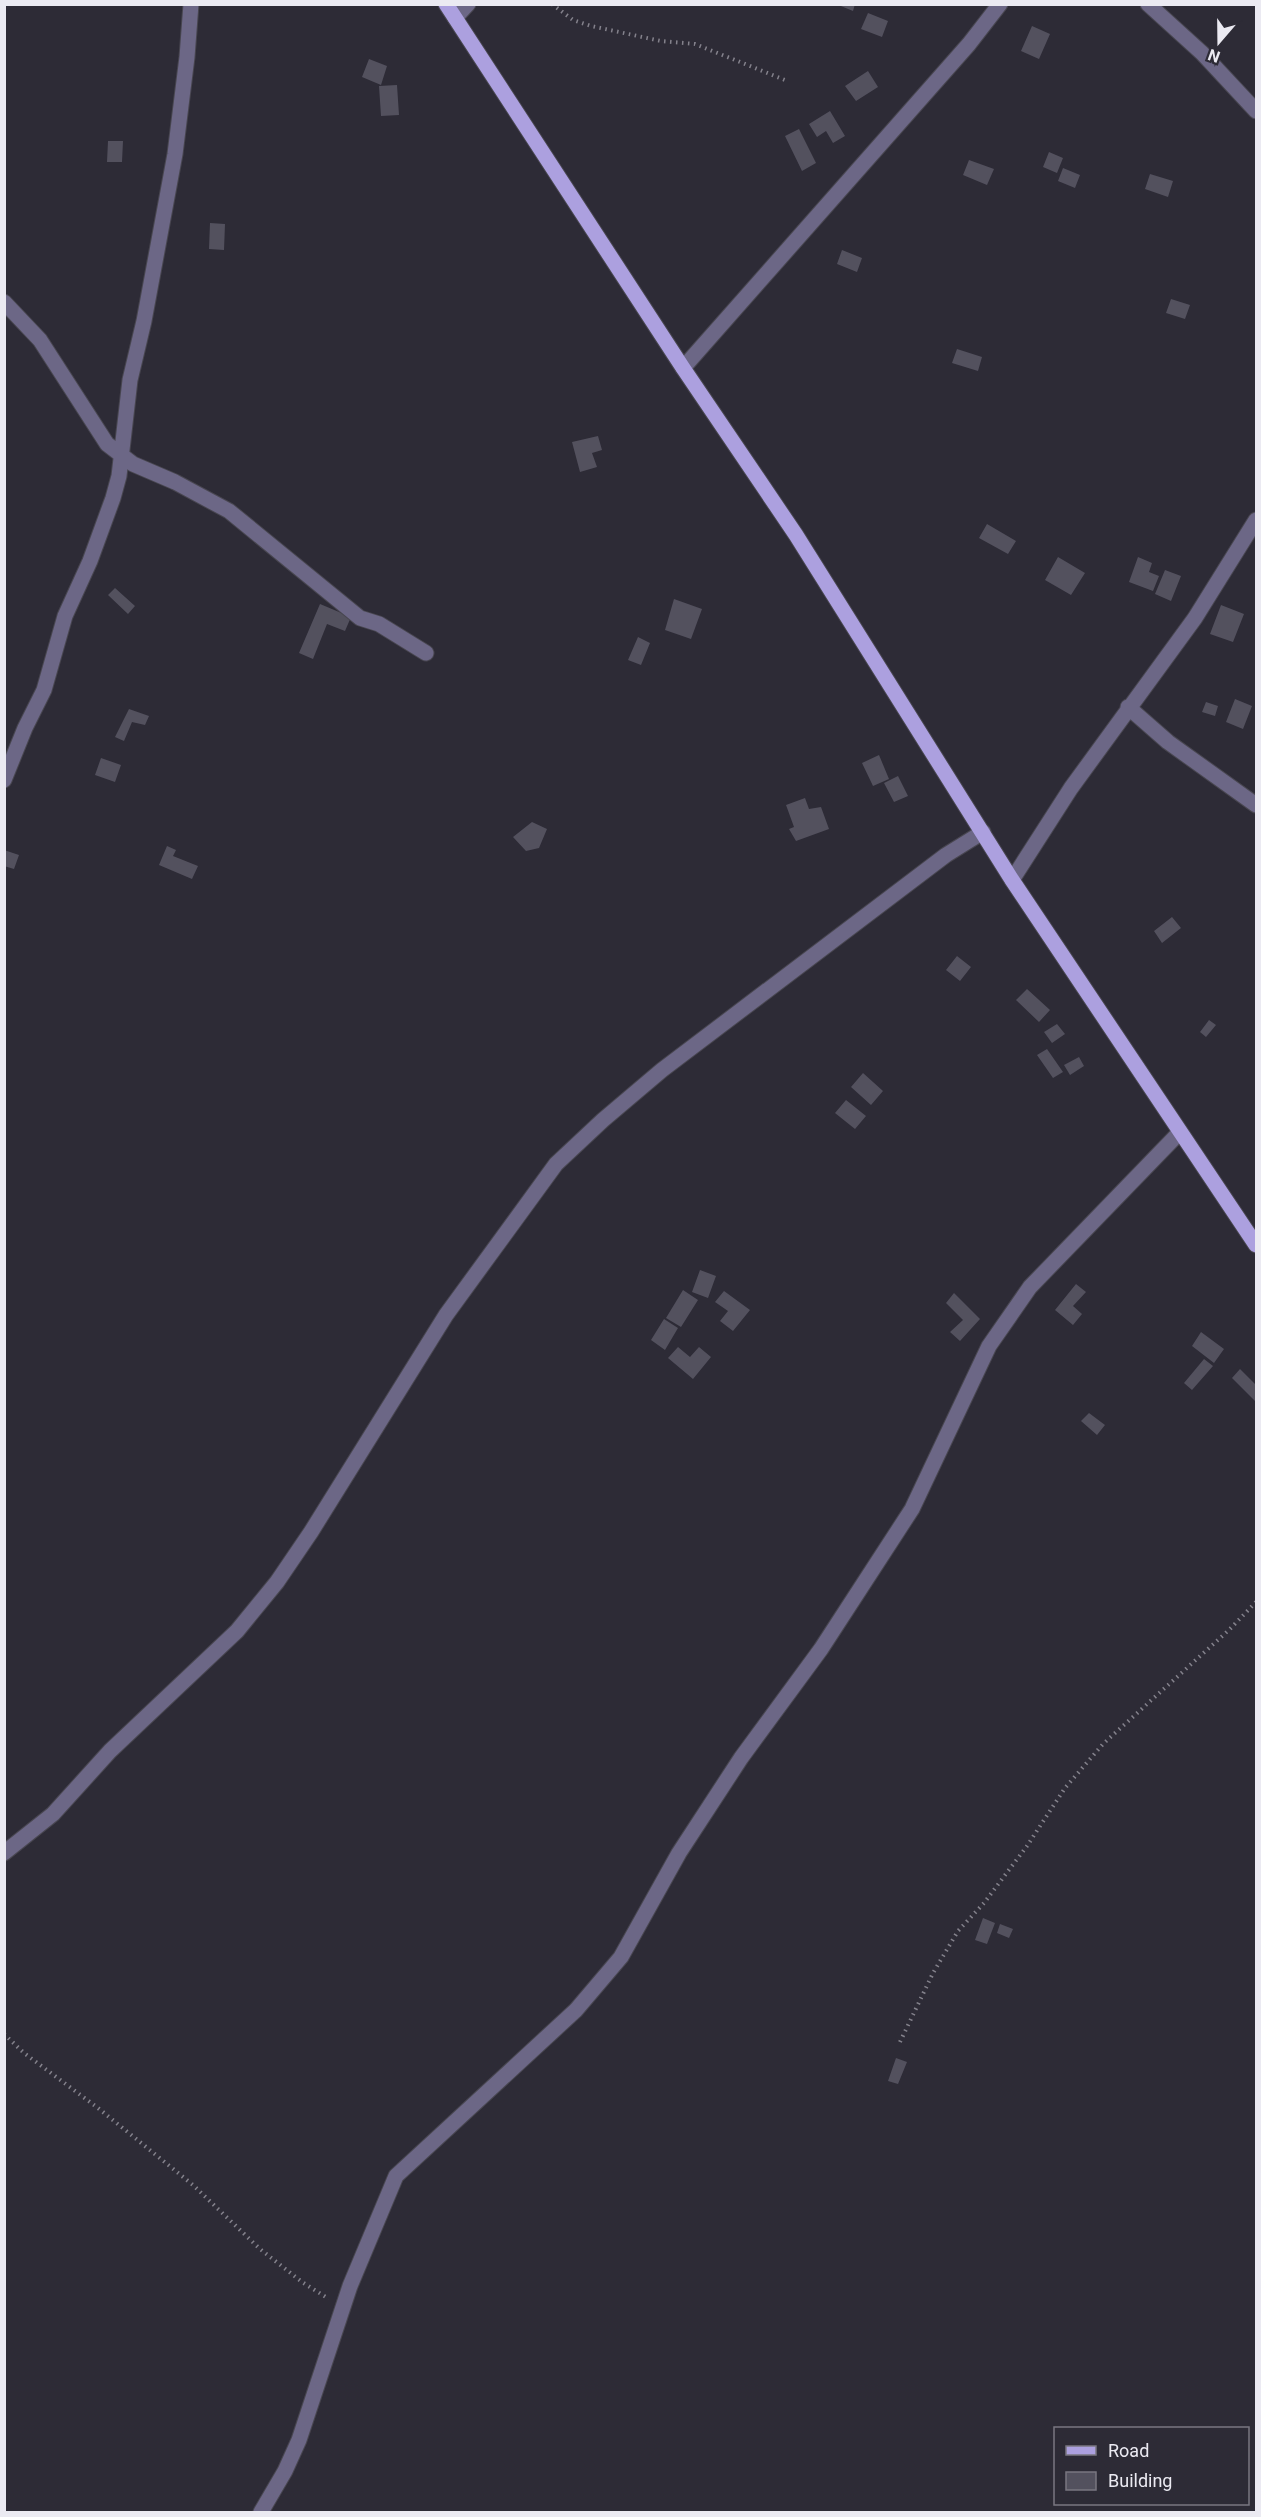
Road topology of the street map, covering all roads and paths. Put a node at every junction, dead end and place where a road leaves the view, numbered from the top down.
1 (191, 4) edge
2 (446, 4) edge
3 (468, 4) edge
4 (552, 4) edge
5 (1000, 4) edge
6 (1148, 4) edge
7 (455, 18) junction
8 (785, 80) dead end
9 (1257, 111) edge
10 (4, 302) edge
11 (684, 368) junction
12 (120, 455) junction
13 (1257, 520) edge
14 (426, 653) dead end
15 (1128, 707) junction
16 (4, 780) edge
17 (1257, 805) edge
18 (983, 832) junction
19 (1012, 880) junction
20 (1180, 1132) junction
21 (1257, 1245) edge
22 (1257, 1602) edge
23 (4, 1853) edge
24 (4, 2034) edge
25 (900, 2042) dead end
26 (344, 2304) junction
27 (261, 2512) edge

1 - 12 street
2 - 7 main road
3 - 7 street
4 - 8 path
5 - 11 street
6 - 9 street
7 - 11 main road
10 - 12 street
11 - 18 main road
12 - 14 street
12 - 16 street
13 - 15 street
15 - 17 street
15 - 19 street
18 - 19 main road
18 - 23 street
19 - 20 main road
20 - 21 main road
20 - 26 street
22 - 25 path
24 - 26 path
26 - 27 street

